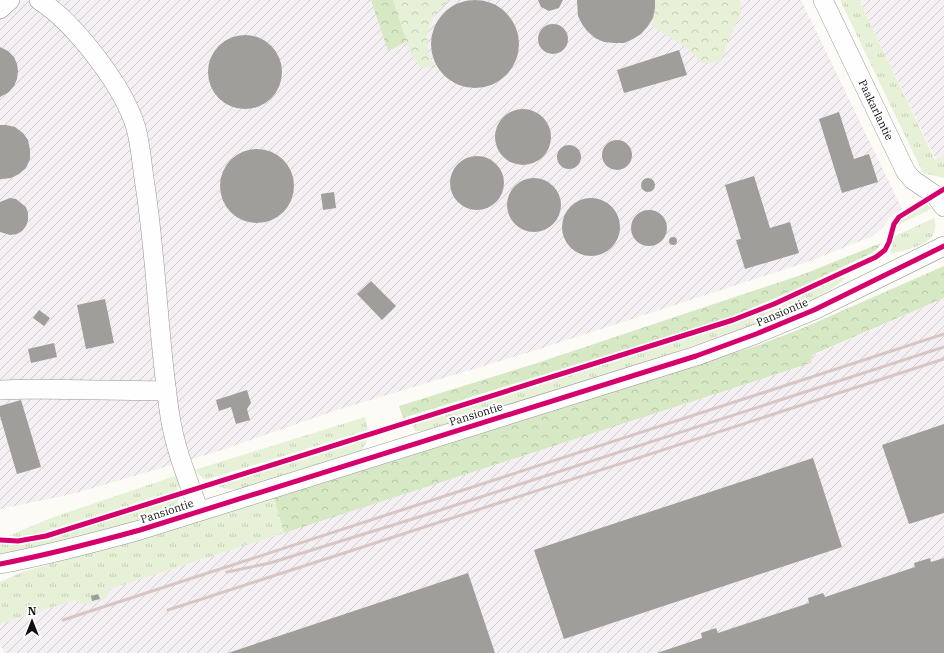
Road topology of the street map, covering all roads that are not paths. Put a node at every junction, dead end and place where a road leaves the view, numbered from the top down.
1 (10, 0) edge
2 (39, 0) edge
3 (823, 0) edge
4 (0, 9) edge
5 (944, 207) edge
6 (944, 246) edge
7 (0, 390) edge
8 (167, 391) junction
9 (199, 511) junction
10 (0, 564) edge

1 - 4 street
2 - 8 street
3 - 5 street, Paakarlantie
6 - 9 street, Pansiontie
7 - 8 street
8 - 9 street
9 - 10 street, Pansiontie

